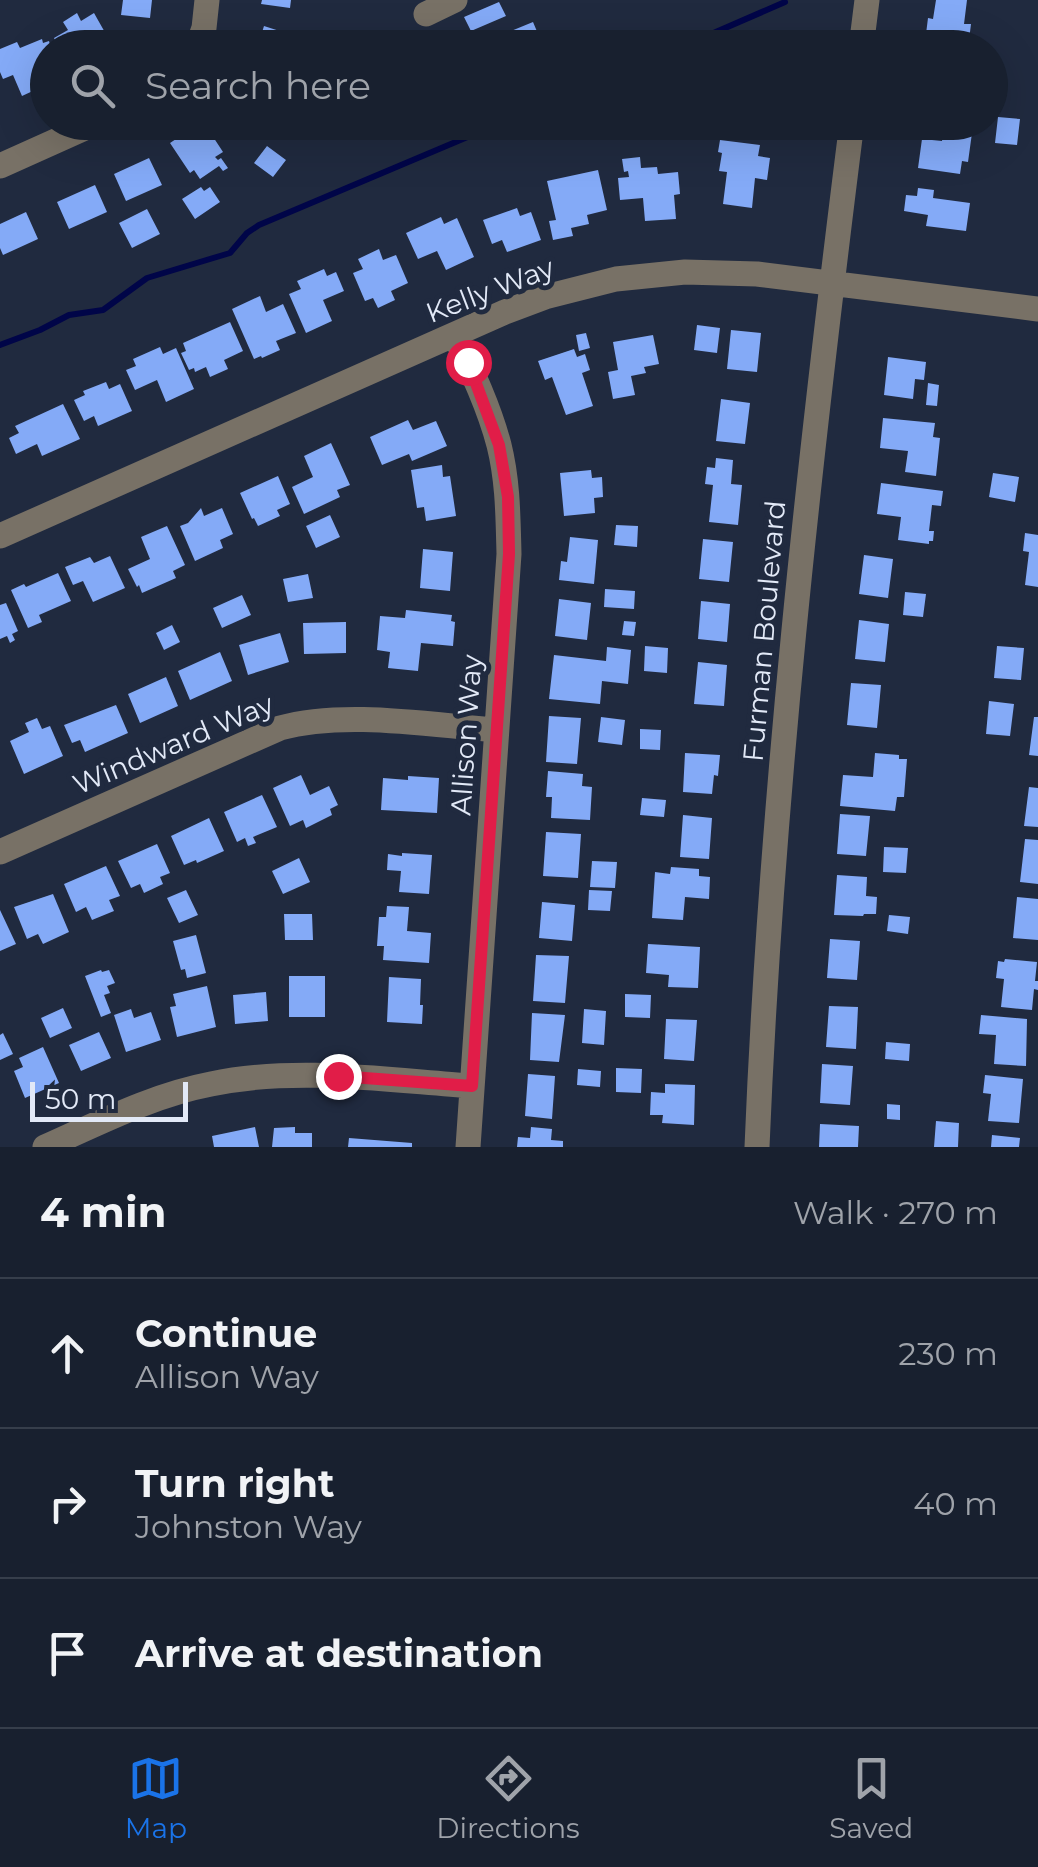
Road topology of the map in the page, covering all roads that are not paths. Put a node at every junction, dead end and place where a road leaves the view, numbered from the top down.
1 (207, 0) edge
2 (455, 0) edge
3 (867, 0) edge
4 (426, 14) dead end
5 (203, 30) edge
6 (863, 30) edge
7 (58, 140) edge
8 (850, 140) edge
9 (0, 166) edge
10 (832, 284) junction
11 (1038, 309) edge
12 (455, 336) junction
13 (0, 536) edge
14 (496, 730) junction
15 (0, 852) edge
16 (472, 1086) junction
17 (45, 1147) edge
18 (468, 1147) edge
19 (757, 1147) edge

1 - 5 street
2 - 4 street
3 - 6 street
7 - 9 street
8 - 10 street, Furman Boulevard
10 - 11 street, Kelly Way
10 - 12 street, Kelly Way
10 - 19 street, Furman Boulevard
12 - 13 street, Kelly Way
12 - 14 street, Allison Way
14 - 15 street, Windward Way
14 - 16 street, Allison Way
16 - 17 street
16 - 18 street, Allison Way

